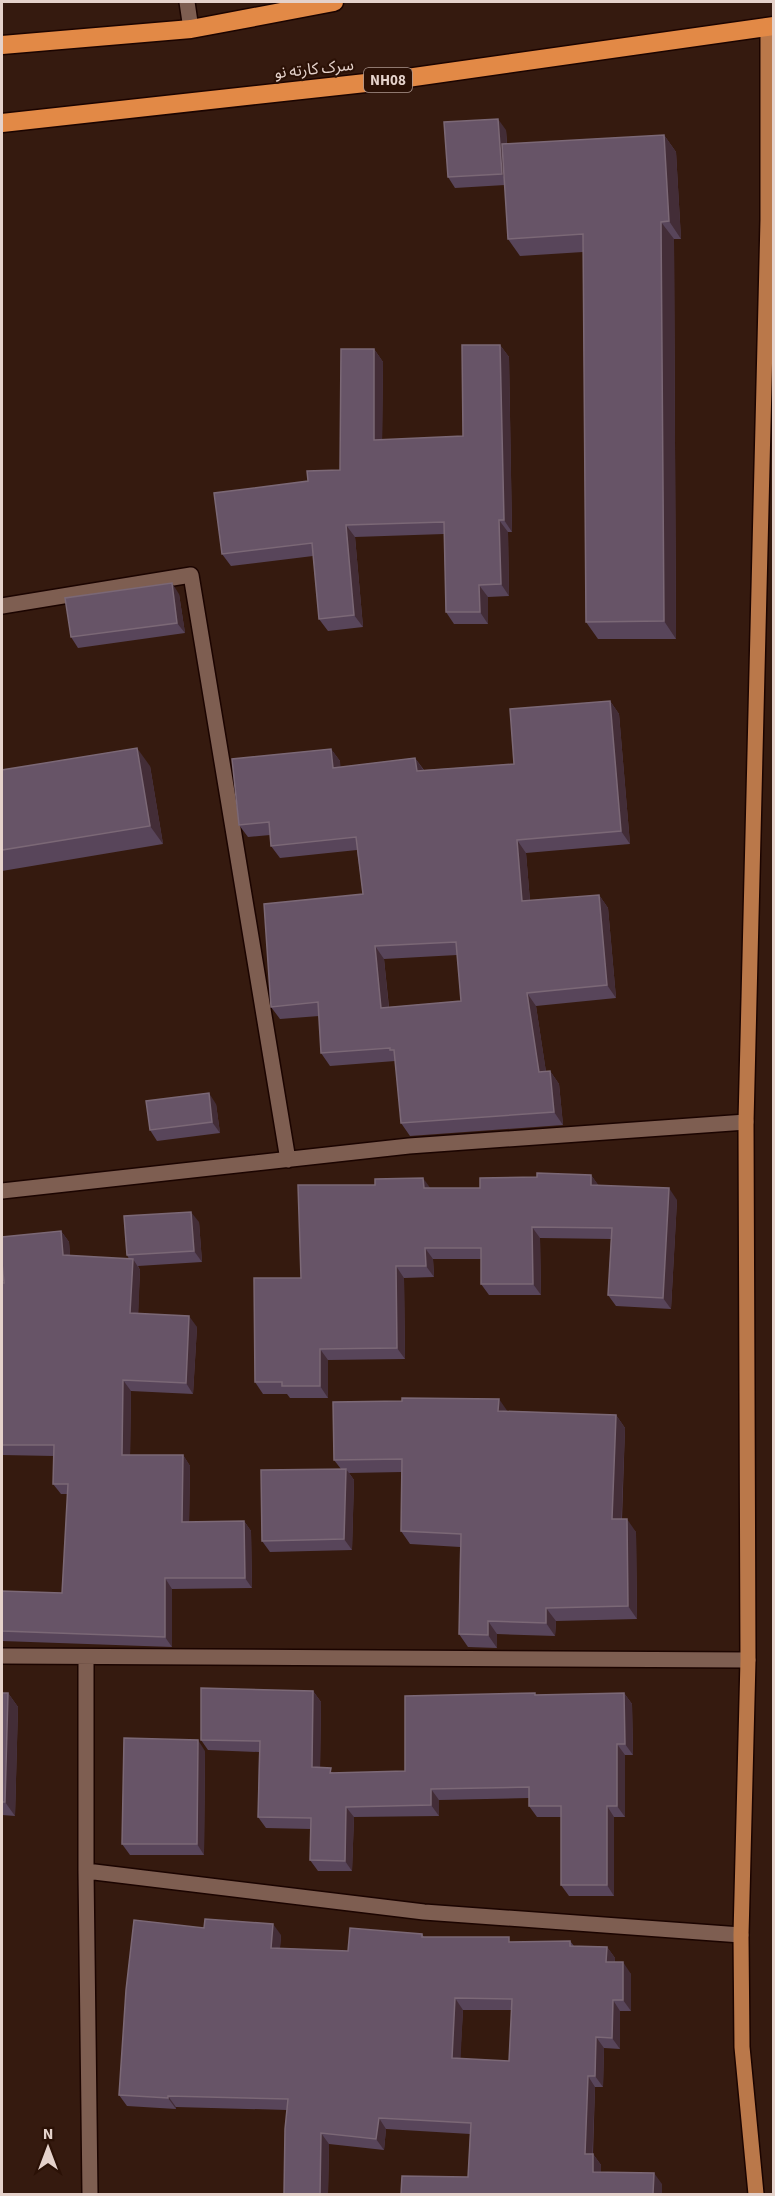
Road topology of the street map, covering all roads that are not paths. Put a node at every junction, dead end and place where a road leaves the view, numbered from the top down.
1 (187, 2) edge
2 (334, 2) edge
3 (771, 27) edge
4 (191, 29) junction
5 (2, 45) edge
6 (2, 123) edge
7 (771, 220) edge
8 (2, 606) edge
9 (746, 1122) junction
10 (288, 1160) junction
11 (2, 1191) edge
12 (2, 1656) edge
13 (86, 1658) junction
14 (748, 1660) junction
15 (86, 1871) junction
16 (741, 1935) junction
17 (90, 2194) edge
18 (756, 2194) edge

1 - 4 street
2 - 4 highway
3 - 6 highway, سرک کارته نو / NH08
3 - 7 main road
4 - 5 highway
7 - 9 main road
8 - 10 street
9 - 10 street
9 - 14 main road
10 - 11 street
12 - 13 street
13 - 14 street
13 - 15 street
14 - 16 main road
15 - 16 street
15 - 17 street
16 - 18 main road

